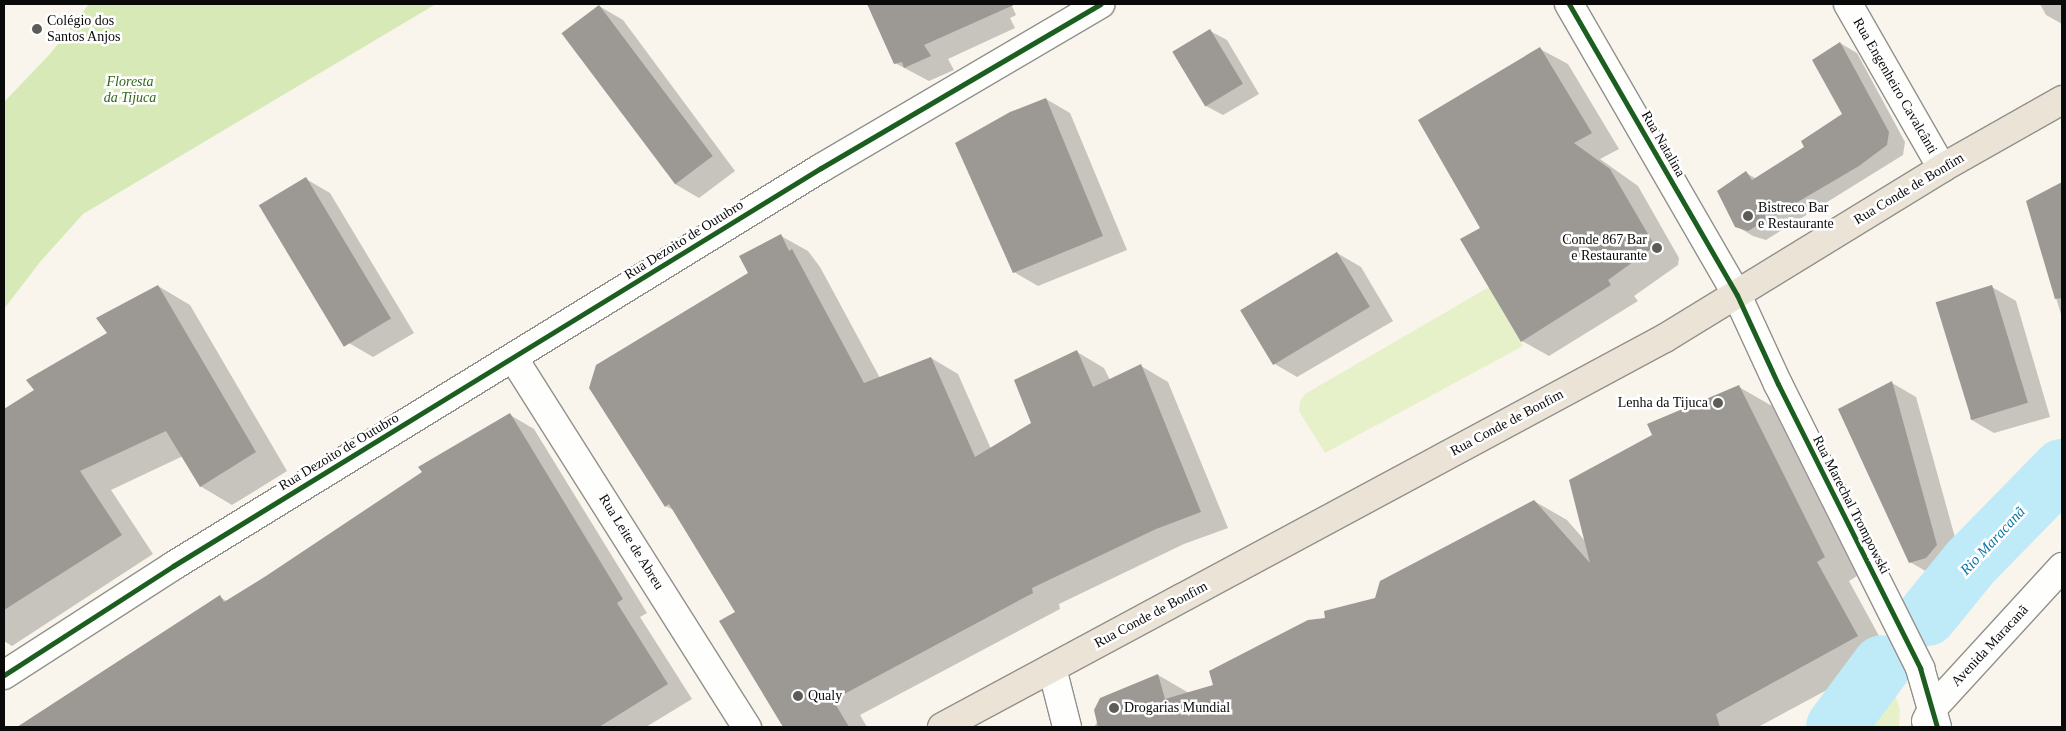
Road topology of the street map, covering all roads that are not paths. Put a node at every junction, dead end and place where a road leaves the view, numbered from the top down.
1 (1100, 4) edge
2 (1569, 4) edge
3 (1848, 4) edge
4 (2062, 100) edge
5 (1942, 168) junction
6 (1737, 295) junction
7 (514, 359) junction
8 (2062, 567) edge
9 (1052, 668) junction
10 (4, 675) edge
11 (1931, 721) edge
12 (746, 727) edge
13 (942, 727) edge
14 (1067, 727) edge

1 - 7 street, Rua Dezoito de Outubro
2 - 6 street, Rua Natalina
3 - 5 street, Rua Engenheiro Cavalcânti
4 - 5 main road, Rua Conde de Bonfim
5 - 6 main road, Rua Conde de Bonfim
6 - 9 main road, Rua Conde de Bonfim
6 - 11 street, Rua Marechal Trompowski
7 - 10 street, Rua Dezoito de Outubro
7 - 12 street, Rua Leite de Abreu
8 - 11 street, Avenida Maracanã
9 - 13 main road, Rua Conde de Bonfim
9 - 14 street

